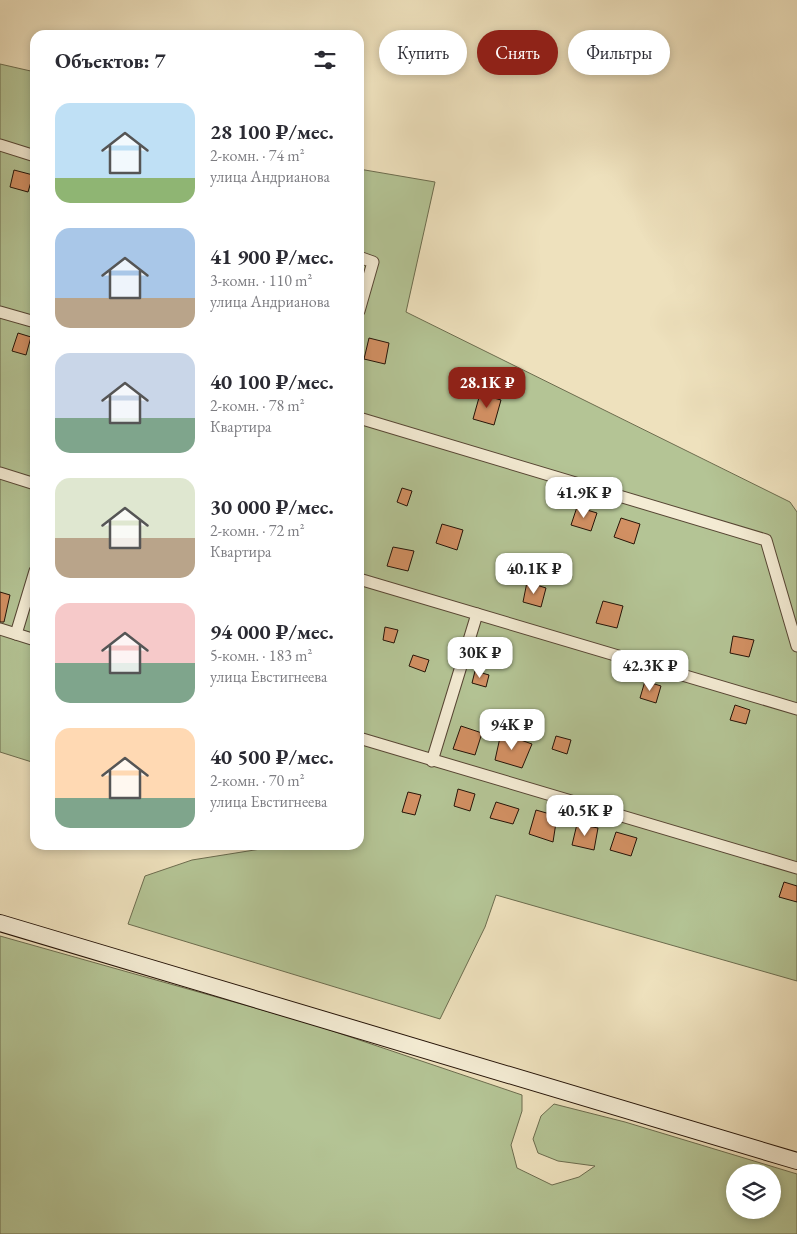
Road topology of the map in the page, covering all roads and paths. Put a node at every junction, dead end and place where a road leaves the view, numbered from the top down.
1 (0, 145) edge
2 (30, 154) edge
3 (364, 259) edge
4 (364, 294) edge
5 (0, 312) edge
6 (30, 321) edge
7 (364, 419) edge
8 (0, 473) edge
9 (30, 482) edge
10 (364, 580) edge
11 (30, 588) edge
12 (478, 614) junction
13 (0, 629) edge
14 (16, 634) junction
15 (30, 638) edge
16 (797, 646) edge
17 (797, 709) edge
18 (364, 740) edge
19 (432, 760) junction
20 (797, 868) edge
21 (0, 923) edge
22 (797, 1161) edge

1 - 2 street
3 - 4 street
5 - 6 street
7 - 16 street
8 - 9 street
10 - 12 street
11 - 14 street
12 - 17 street
12 - 19 street
13 - 14 street
14 - 15 street
18 - 19 street
19 - 20 street
21 - 22 main road

